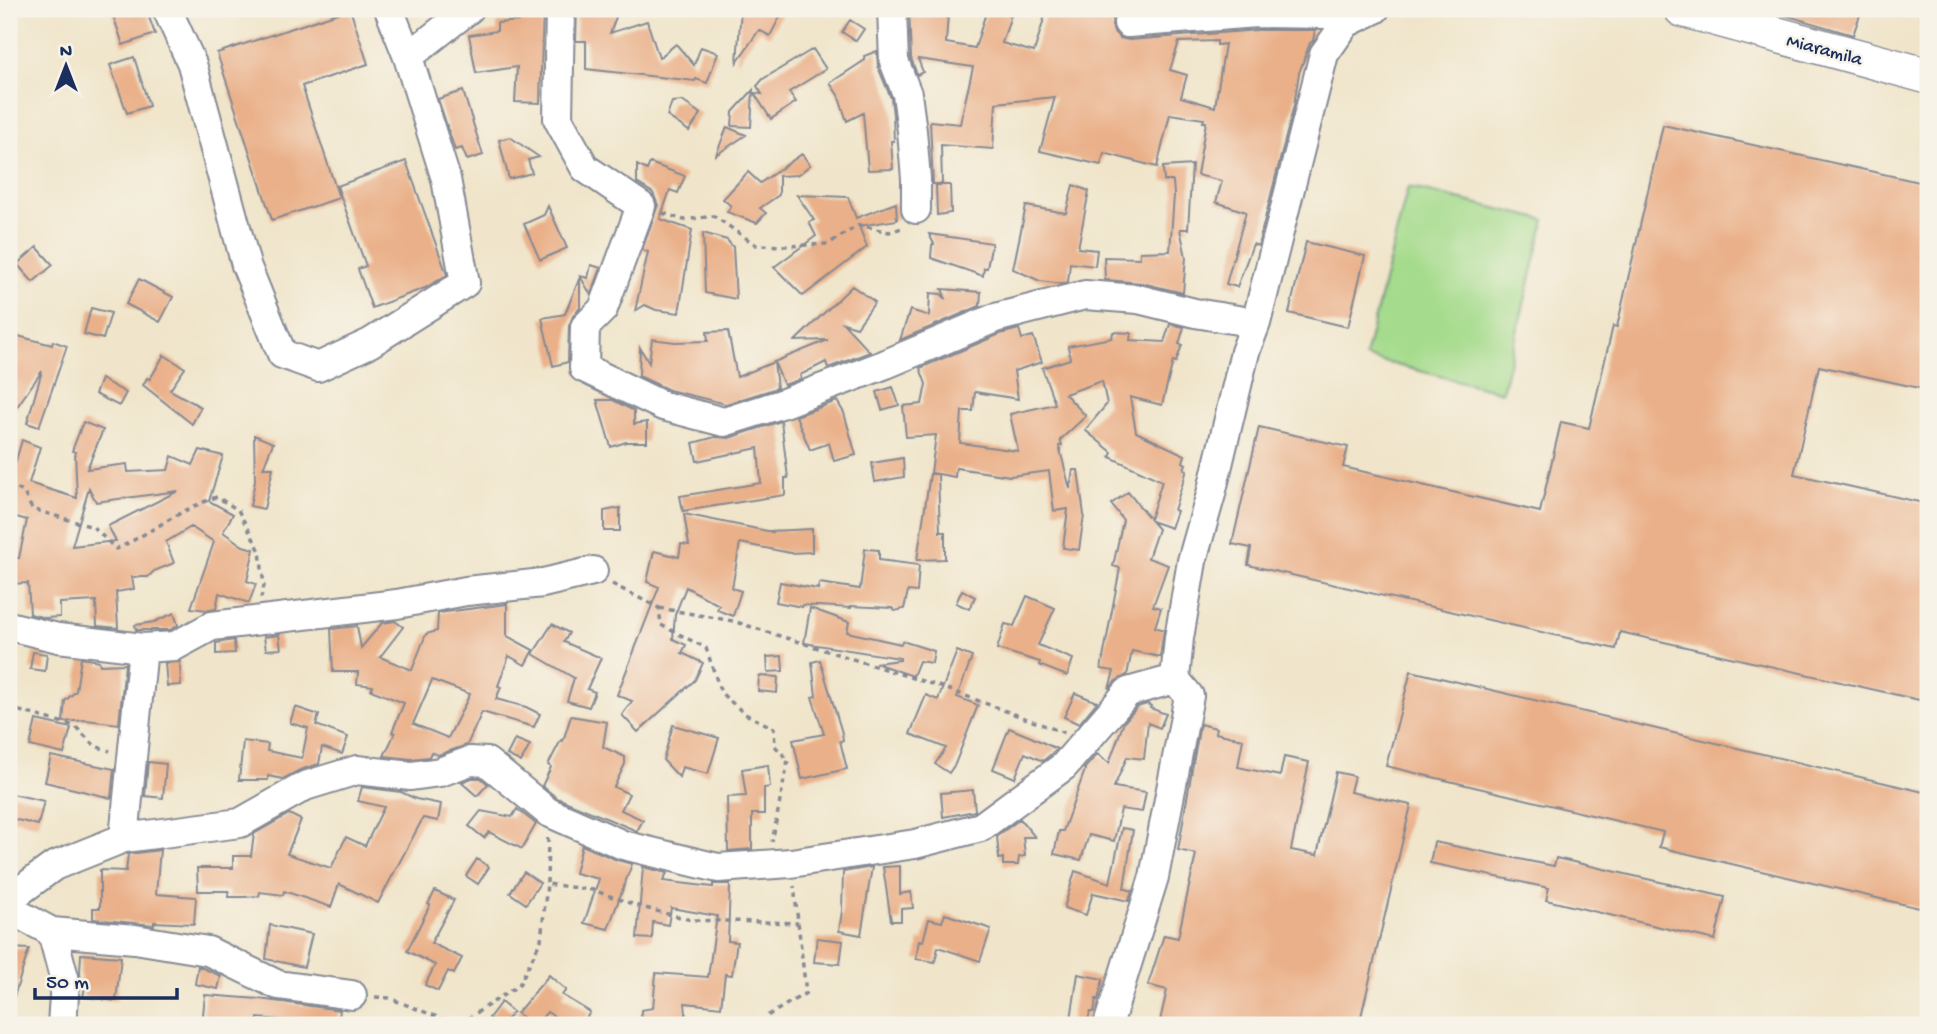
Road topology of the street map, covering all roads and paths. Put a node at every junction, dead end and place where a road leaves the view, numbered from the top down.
1 (167, 9) edge
2 (389, 9) edge
3 (469, 9) edge
4 (560, 9) edge
5 (892, 9) edge
6 (1376, 9) edge
7 (1682, 9) edge
8 (1128, 23) dead end
9 (1346, 23) junction
10 (408, 57) junction
11 (1928, 76) edge
12 (641, 206) junction
13 (916, 209) joint
14 (1256, 323) junction
15 (9, 483) edge
16 (593, 571) joint
17 (659, 608) junction
18 (256, 620) junction
19 (9, 626) edge
20 (143, 648) junction
21 (1175, 679) junction
22 (9, 708) edge
23 (1087, 740) junction
24 (132, 758) junction
25 (548, 812) junction
26 (124, 838) junction
27 (779, 864) junction
28 (547, 884) junction
29 (9, 899) edge
30 (9, 909) edge
31 (798, 923) junction
32 (52, 932) junction
33 (352, 995) joint
34 (62, 1025) edge
35 (768, 1025) edge
36 (1108, 1025) edge

1 - 10 street
2 - 10 street
3 - 10 street
4 - 12 street
5 - 13 street
6 - 9 street
7 - 11 main road, Miaramila
8 - 9 street
9 - 14 street
12 - 13 path
12 - 14 street
14 - 21 street
15 - 18 path
16 - 17 path
16 - 18 street
17 - 23 path
17 - 27 path
18 - 20 street
19 - 20 street
20 - 24 street
21 - 23 street
21 - 36 street
22 - 24 path
23 - 27 street
24 - 26 street
25 - 26 street
25 - 27 street
25 - 28 path
26 - 29 street
27 - 31 path
28 - 31 path
28 - 33 path
30 - 32 street
31 - 35 path
32 - 33 street
32 - 34 street

